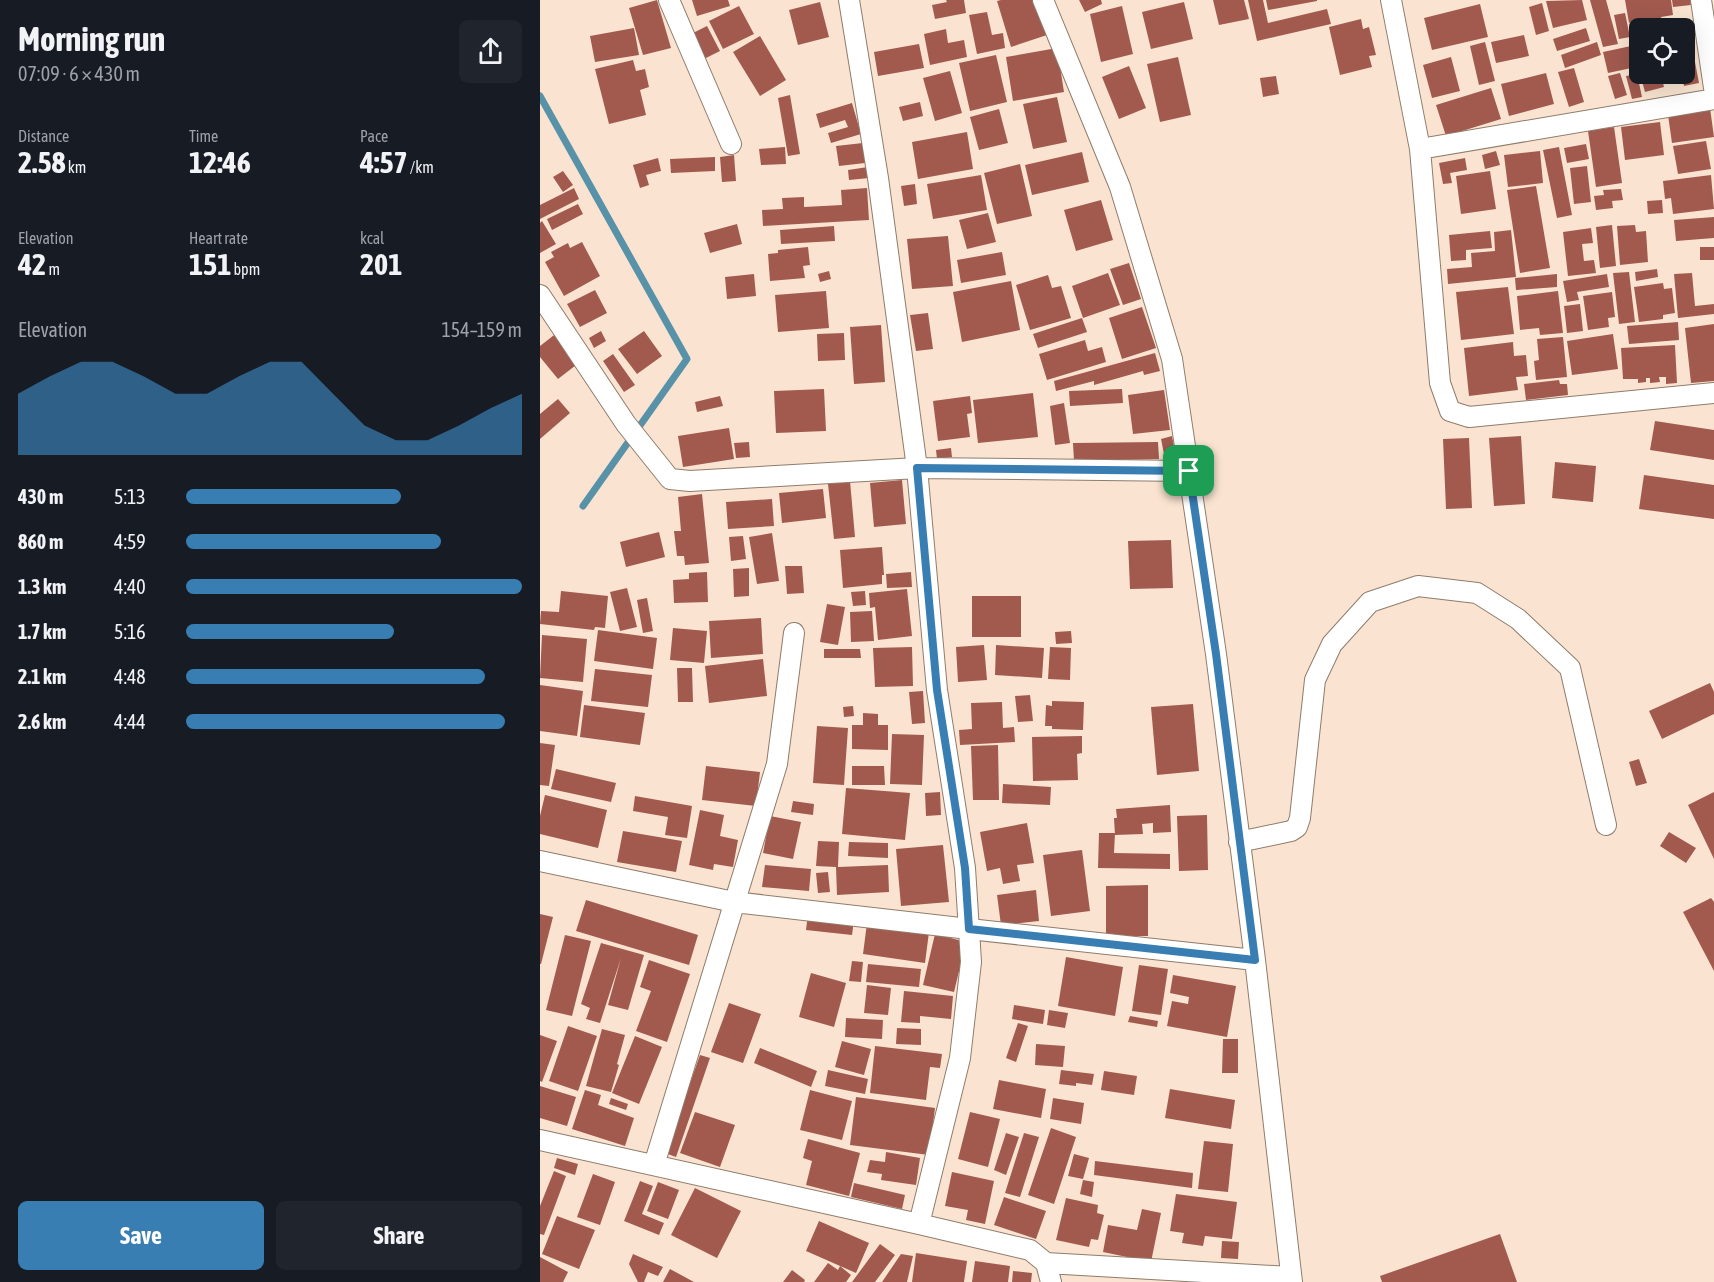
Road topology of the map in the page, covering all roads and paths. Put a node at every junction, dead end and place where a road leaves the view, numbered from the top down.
1 (669, 0) edge
2 (849, 0) edge
3 (1044, 0) edge
4 (1391, 0) edge
5 (1701, 0) edge
6 (1714, 88) edge
7 (1714, 99) edge
8 (731, 144) dead end
9 (1420, 149) junction
10 (540, 295) edge
11 (1714, 393) edge
12 (917, 468) junction
13 (1189, 471) junction
14 (794, 633) dead end
15 (1606, 825) dead end
16 (1239, 842) junction
17 (540, 861) edge
18 (734, 902) junction
19 (969, 929) junction
20 (1255, 960) junction
21 (540, 1140) edge
22 (654, 1165) junction
23 (919, 1224) junction
24 (1049, 1273) edge
25 (1292, 1280) edge

1 - 8 street
2 - 12 street
3 - 13 street
4 - 9 street
5 - 6 street
7 - 9 street
9 - 11 street
10 - 12 street
12 - 13 street
12 - 19 street
13 - 16 street
14 - 18 street
15 - 16 street
16 - 20 street
17 - 18 street
18 - 19 street
18 - 22 street
19 - 20 street
19 - 23 street
20 - 25 street
21 - 22 street
22 - 23 street
23 - 24 street
24 - 25 street

